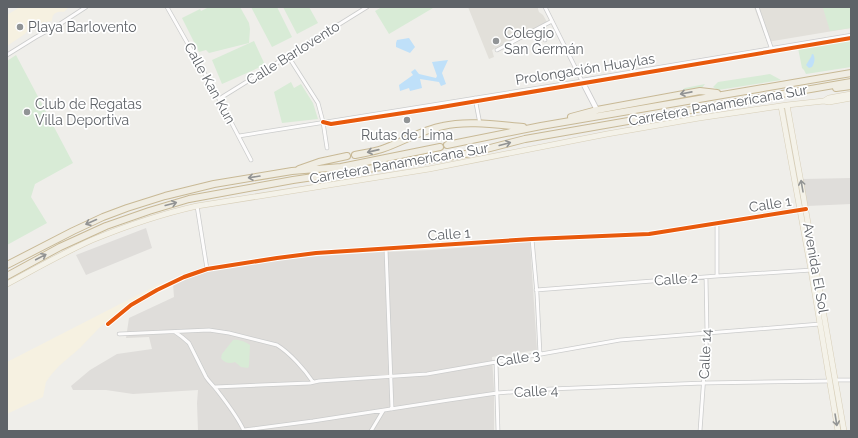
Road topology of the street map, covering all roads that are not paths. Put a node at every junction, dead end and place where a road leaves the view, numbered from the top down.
1 (86, 7) edge
2 (167, 7) edge
3 (367, 7) edge
4 (544, 7) edge
5 (758, 7) edge
6 (552, 21) junction
7 (539, 28) junction
8 (851, 36) edge
9 (545, 40) dead end
10 (498, 50) dead end
11 (772, 50) junction
12 (7, 55) edge
13 (288, 56) junction
14 (851, 73) edge
15 (582, 81) junction
16 (851, 82) edge
17 (851, 86) edge
18 (815, 88) junction
19 (724, 94) junction
20 (851, 94) edge
21 (475, 98) junction
22 (851, 98) edge
23 (219, 99) junction
24 (824, 101) junction
25 (784, 105) junction
26 (597, 110) junction
27 (323, 122) junction
28 (480, 124) junction
29 (541, 126) junction
30 (533, 127) junction
31 (239, 136) junction
32 (447, 146) dead end
33 (440, 147) dead end
34 (327, 148) dead end
35 (355, 155) dead end
36 (347, 156) dead end
37 (251, 160) dead end
38 (292, 171) junction
39 (197, 206) junction
40 (803, 210) junction
41 (717, 223) junction
42 (532, 239) junction
43 (386, 249) junction
44 (7, 265) edge
45 (207, 269) junction
46 (814, 270) junction
47 (7, 276) edge
48 (717, 276) junction
49 (706, 277) junction
50 (7, 284) edge
51 (536, 290) junction
52 (108, 324) dead end
53 (820, 324) junction
54 (176, 332) junction
55 (707, 333) junction
56 (119, 334) dead end
57 (540, 354) junction
58 (496, 362) junction
59 (391, 377) junction
60 (833, 380) junction
61 (851, 380) edge
62 (313, 382) junction
63 (704, 383) junction
64 (214, 387) junction
65 (497, 393) junction
66 (392, 409) junction
67 (383, 411) junction
68 (244, 430) edge
69 (371, 431) edge
70 (498, 431) edge
71 (700, 431) edge
72 (838, 431) edge
73 (844, 431) edge

1 - 12 street
2 - 23 street, Calle Kan Kun
3 - 13 street, Calle Barlovento
4 - 6 street
5 - 11 street
6 - 7 street
6 - 15 street
7 - 9 street
7 - 10 street
8 - 11 street, Prolongación Huaylas
11 - 15 street, Prolongación Huaylas
13 - 23 street, Calle Barlovento
13 - 27 street
14 - 19 highway, Carretera Panamericana Sur
15 - 21 street, Prolongación Huaylas
15 - 26 street
16 - 18 highway, Carretera Panamericana Sur
17 - 18 highway
47 -> 18 highway, Carretera Panamericana Sur
19 -> 26 highway
19 - 29 highway, Carretera Panamericana Sur
20 - 24 main road
21 - 27 street, Prolongación Huaylas
21 - 28 street
22 - 24 main road
23 - 31 street, Calle Kan Kun
24 - 25 main road
25 - 39 main road
25 - 40 main road, Avenida El Sol
26 - 29 highway
27 - 31 street, Prolongación Huaylas
27 - 34 street
28 - 30 highway, Carretera Panamericana Sur
28 -> 35 highway, Carretera Panamericana Sur
29 - 30 highway, Carretera Panamericana Sur
30 - 32 highway, Carretera Panamericana Sur
31 - 37 street, Calle Kan Kun
33 - 38 highway, Carretera Panamericana Sur
36 - 38 highway, Carretera Panamericana Sur
38 -> 44 highway, Carretera Panamericana Sur
39 - 45 street
39 - 50 main road
40 - 41 street, Calle 1
40 - 46 main road, Avenida El Sol
41 - 42 street, Calle 1
41 - 48 street
42 - 43 street, Calle 1
42 - 51 street
43 - 45 street, Calle 1
43 - 59 street
45 - 52 street, Calle 1
46 - 48 street, Calle 2
46 - 53 main road, Avenida El Sol
46 - 60 main road, Avenida El Sol
48 - 49 street, Calle 2
49 - 51 street, Calle 2
49 - 55 street, Calle 14
51 - 57 street
53 - 55 street, Calle 3
53 - 60 main road, Avenida El Sol
54 - 56 street
54 - 62 street
54 - 64 street
55 - 57 street, Calle 3
55 - 63 street, Calle 14
57 - 58 street, Calle 3
58 - 59 street, Calle 3
58 - 65 street
59 - 62 street, Calle 3
59 - 66 street
60 - 61 street, Calle 4
60 - 63 street, Calle 4
60 -> 72 main road, Avenida El Sol
60 - 73 main road, Avenida El Sol
62 - 64 street, Calle 3
63 - 65 street, Calle 4
63 - 71 street, Calle 14
64 - 68 street
65 - 66 street, Calle 4
65 - 70 street
66 - 67 street, Calle 4
67 - 68 street, Calle 4
67 - 69 street

